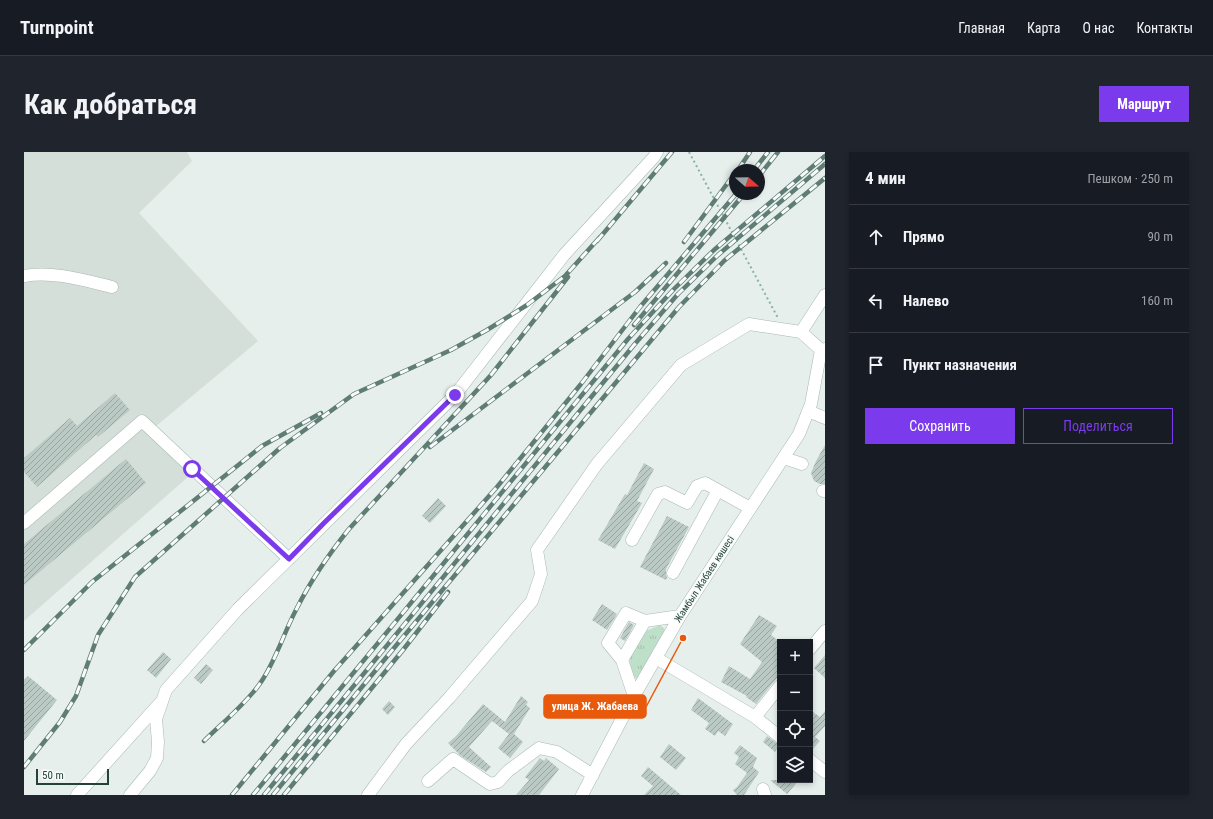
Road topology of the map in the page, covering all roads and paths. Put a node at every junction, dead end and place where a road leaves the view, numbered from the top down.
1 (690, 152) edge
2 (656, 154) edge
3 (24, 276) edge
4 (112, 287) dead end
5 (825, 295) edge
6 (784, 329) junction
7 (801, 332) junction
8 (823, 349) edge
9 (808, 411) junction
10 (825, 418) edge
11 (784, 458) junction
12 (802, 464) dead end
13 (718, 490) junction
14 (750, 508) junction
15 (24, 523) edge
16 (632, 540) dead end
17 (289, 559) junction
18 (673, 572) dead end
19 (680, 616) junction
20 (645, 621) junction
21 (825, 631) edge
22 (813, 645) edge
23 (656, 658) junction
24 (622, 660) junction
25 (777, 690) edge
26 (634, 696) junction
27 (163, 699) junction
28 (755, 717) junction
29 (777, 735) edge
30 (813, 762) edge
31 (825, 772) edge
32 (593, 775) junction
33 (428, 781) dead end
34 (77, 795) edge
35 (130, 795) edge
36 (368, 795) edge
37 (582, 795) edge

1 - 6 path
2 - 17 street
3 - 4 street
5 - 7 street
6 - 7 street
6 - 36 street
7 - 8 street
8 - 9 street, Жамбыл Жабаев көшесі
9 - 10 street
9 - 11 street, Жамбыл Жабаев көшесі
11 - 12 street
11 - 14 street, Жамбыл Жабаев көшесі
13 - 14 street
13 - 16 street
13 - 18 street
14 - 19 street, Жамбыл Жабаев көшесі
15 - 17 street
17 - 27 street
19 - 20 street
19 - 23 street, Жамбыл Жабаев көшесі
20 - 24 street
20 - 24 street
21 - 22 street
23 - 26 street, Жамбыл Жабаев көшесі
23 - 28 street
24 - 26 street
25 - 28 street
26 - 32 street, Жамбыл Жабаев көшесі
27 - 34 street
27 - 35 street
28 - 29 street
30 - 31 street
32 - 33 street
32 - 37 street, Жамбыл Жабаев көшесі

